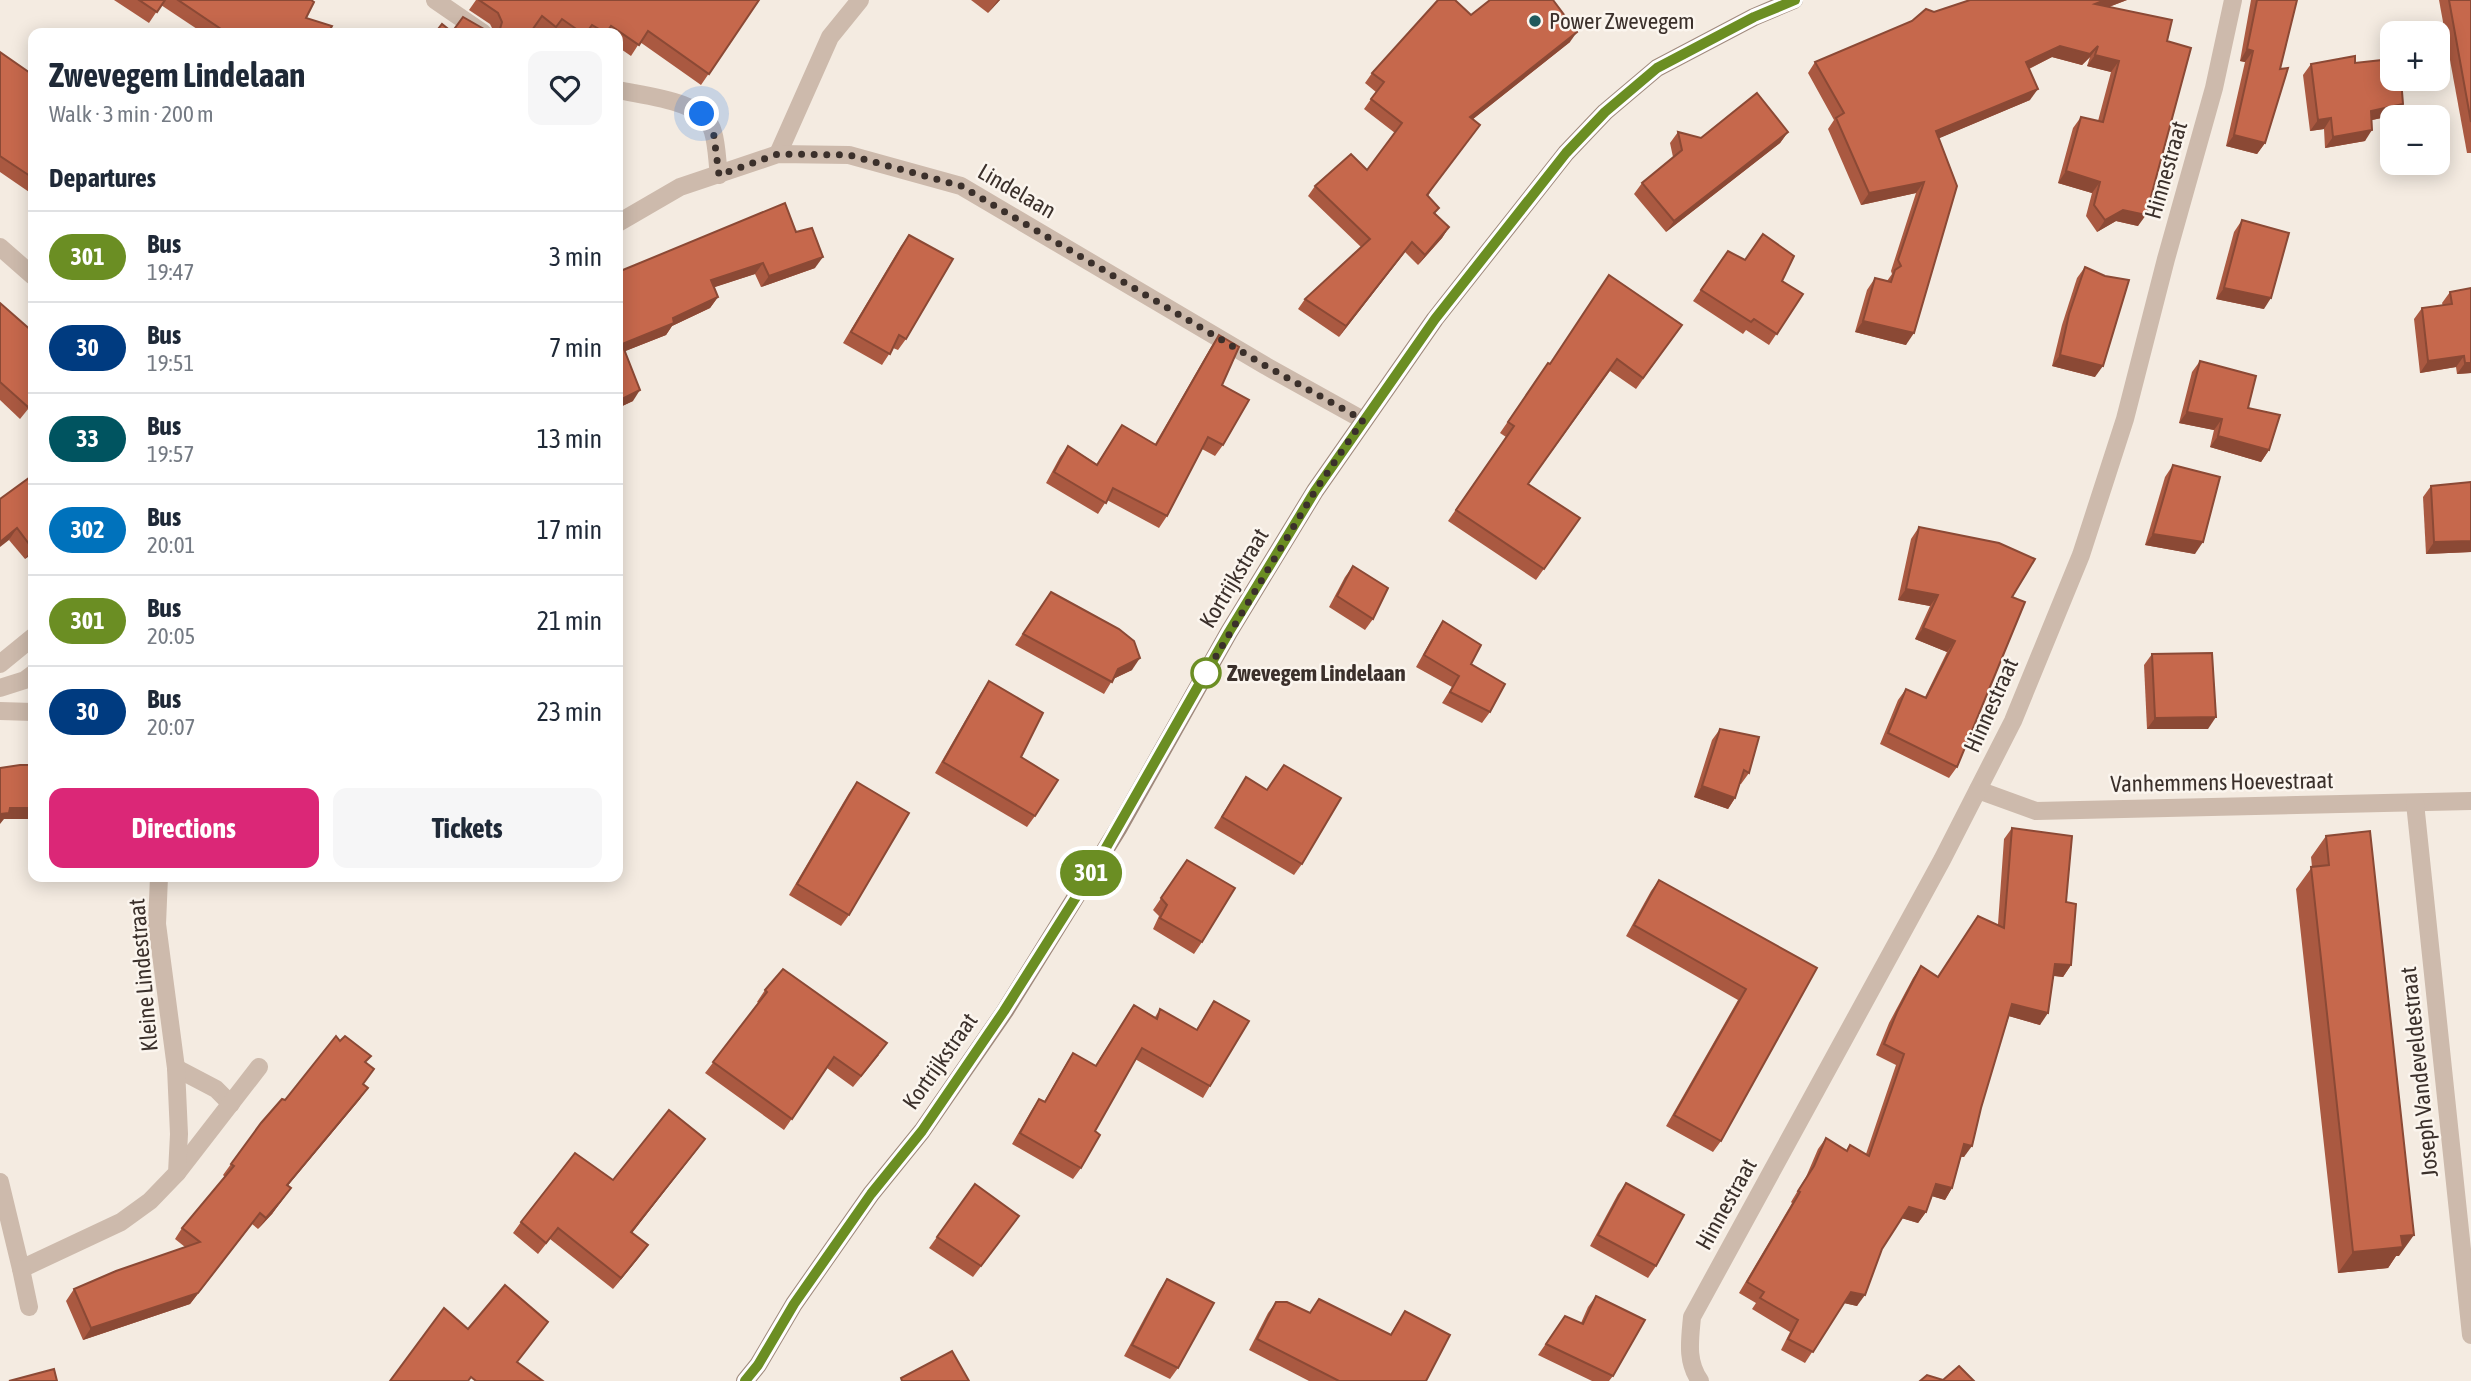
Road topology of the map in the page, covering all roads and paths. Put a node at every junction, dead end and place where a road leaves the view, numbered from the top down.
1 (435, 0) edge
2 (860, 0) edge
3 (1794, 0) edge
4 (2233, 0) edge
5 (476, 28) edge
6 (623, 91) edge
7 (778, 154) junction
8 (719, 175) junction
9 (623, 220) edge
10 (0, 247) edge
11 (28, 272) edge
12 (1363, 420) junction
13 (28, 642) edge
14 (0, 664) edge
15 (28, 678) edge
16 (0, 688) edge
17 (0, 711) edge
18 (28, 712) edge
19 (1978, 790) junction
20 (2471, 801) edge
21 (2415, 803) junction
22 (159, 882) edge
23 (259, 1067) dead end
24 (176, 1068) junction
25 (230, 1104) junction
26 (177, 1173) junction
27 (0, 1182) edge
28 (21, 1269) junction
29 (29, 1307) dead end
30 (2471, 1335) edge
31 (745, 1381) edge
32 (1700, 1381) edge

1 - 5 street
2 - 7 street
3 - 12 main road, Kortrijkstraat
4 - 19 street, Hinnestraat
6 - 8 street
7 - 8 street, Lindelaan
7 - 12 street, Lindelaan
8 - 9 street, Lindelaan
10 - 11 street
12 - 31 main road, Kortrijkstraat
13 - 14 street
15 - 16 street
17 - 18 street
19 - 21 street, Vanhemmens Hoevestraat
19 - 32 street, Hinnestraat
20 - 21 street, Vanhemmens Hoevestraat
21 - 30 street, Joseph Vandeveldestraat
22 - 24 street, Kleine Lindestraat
23 - 25 street
24 - 25 street, Kleine Lindestraat
24 - 26 street, Kleine Lindestraat
25 - 26 street
26 - 28 street
27 - 28 street
28 - 29 street

